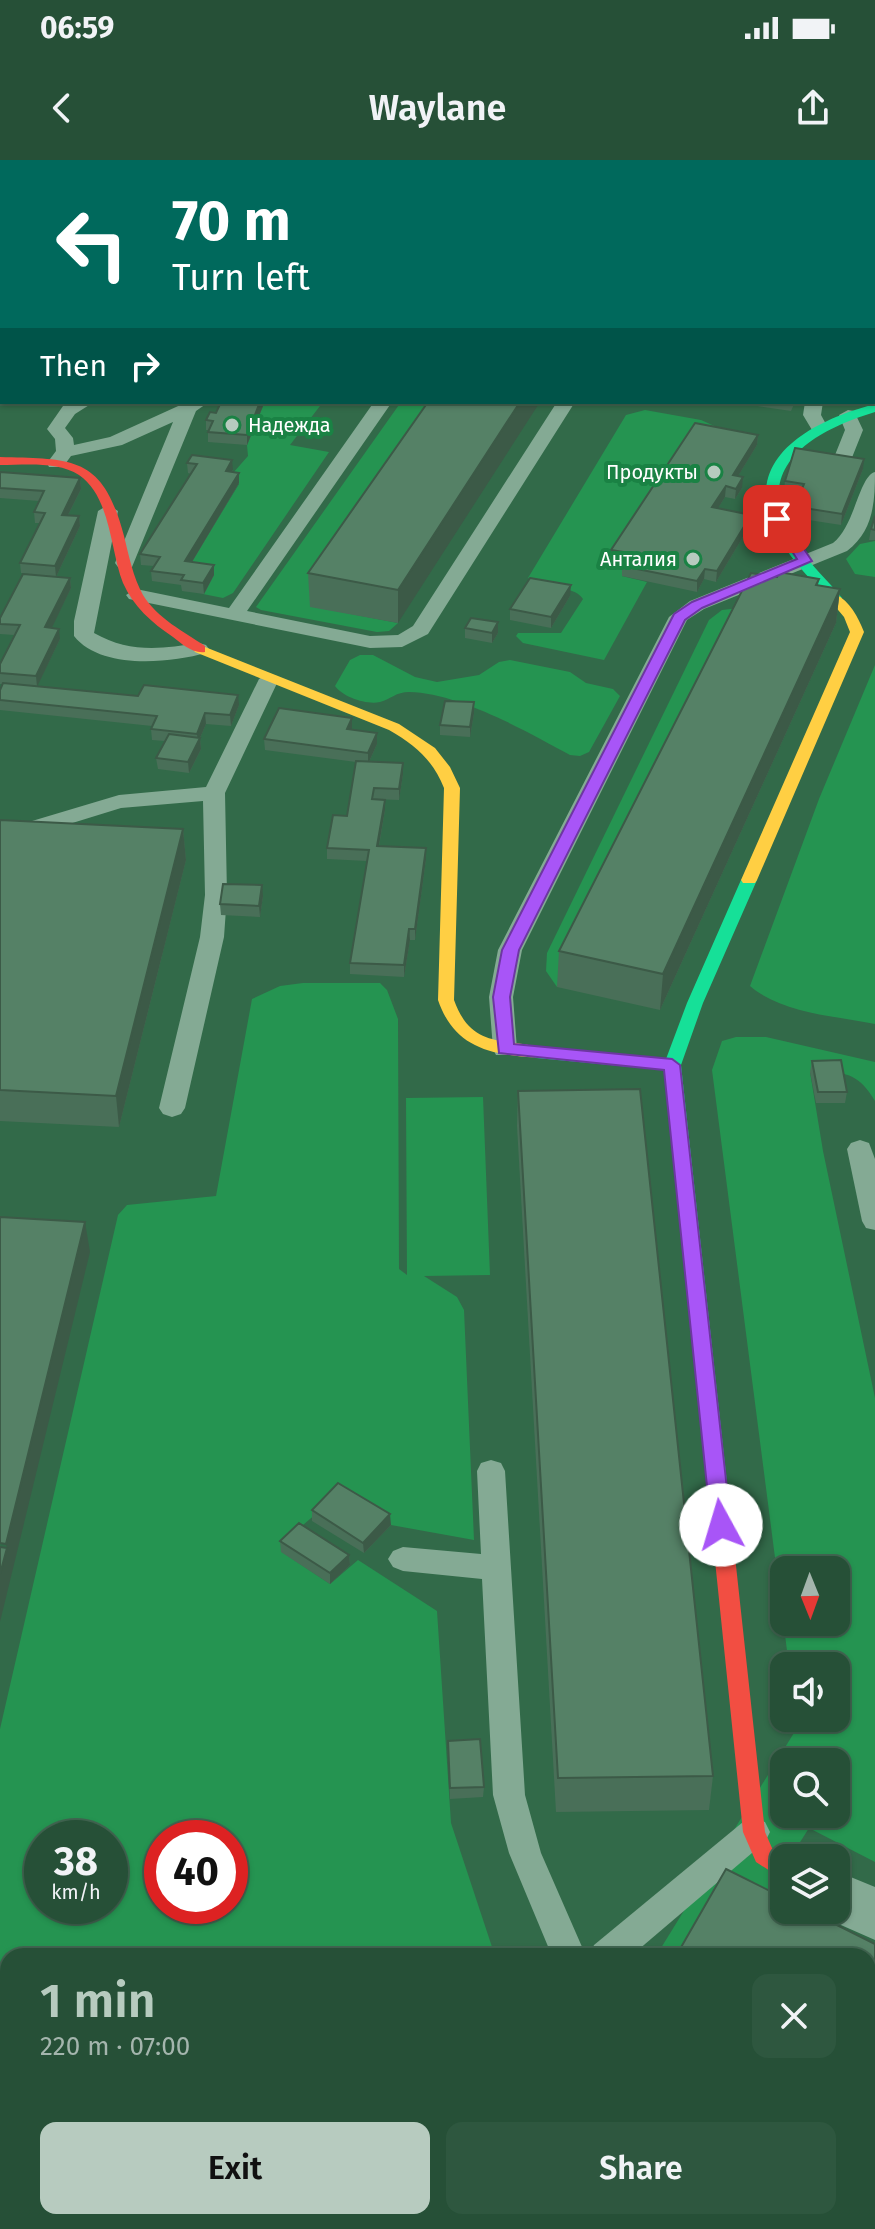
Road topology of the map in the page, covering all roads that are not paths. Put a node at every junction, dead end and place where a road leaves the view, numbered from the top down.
1 (382, 404) edge
2 (565, 404) edge
3 (814, 404) edge
4 (194, 405) edge
5 (70, 406) edge
6 (875, 408) edge
7 (848, 415) junction
8 (818, 426) junction
9 (60, 458) junction
10 (842, 460) edge
11 (0, 461) edge
12 (875, 478) edge
13 (108, 511) junction
14 (805, 561) junction
15 (125, 563) junction
16 (136, 595) junction
17 (234, 615) junction
18 (199, 649) junction
19 (269, 679) junction
20 (214, 793) junction
21 (40, 826) edge
22 (505, 1049) junction
23 (672, 1065) junction
24 (172, 1108) dead end
25 (860, 1149) dead end
26 (875, 1221) edge
27 (491, 1471) dead end
28 (403, 1559) dead end
29 (496, 1568) junction
30 (754, 1832) junction
31 (770, 1862) edge
32 (850, 1903) edge
33 (875, 1915) edge
34 (566, 1948) edge
35 (616, 1948) edge

1 - 17 lane
2 - 17 lane
3 - 8 lane
4 - 9 lane
4 - 15 lane
5 - 9 lane
6 - 7 street
7 - 8 street
7 - 10 lane
8 - 14 street
9 - 11 street
9 - 13 street
12 - 14 lane
13 - 15 street
13 - 18 lane
14 - 22 lane
14 - 23 street
15 - 16 street
16 - 17 lane
16 - 18 street
18 - 19 street
19 - 20 lane
19 - 22 street
20 - 21 lane
20 - 24 lane
22 - 23 street
23 - 30 street
25 - 26 lane
27 - 29 lane
28 - 29 lane
29 - 34 lane
30 - 31 street
30 - 35 lane
32 - 33 street

